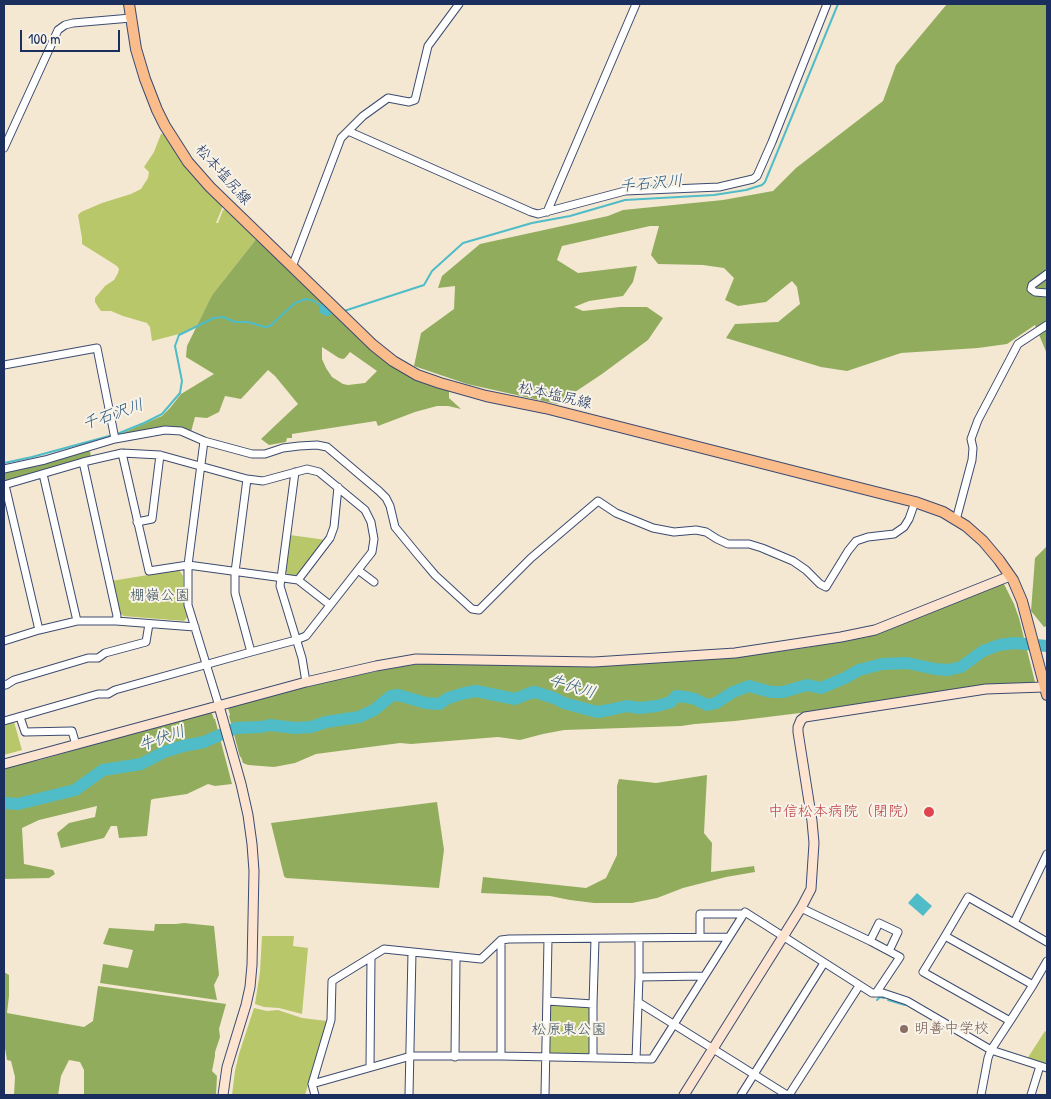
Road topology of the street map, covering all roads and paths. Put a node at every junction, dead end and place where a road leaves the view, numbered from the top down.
1 (129, 4) edge
2 (459, 4) edge
3 (636, 4) edge
4 (827, 4) edge
5 (131, 18) junction
6 (348, 131) junction
7 (4, 148) edge
8 (547, 212) junction
9 (292, 267) junction
10 (1047, 274) edge
11 (1047, 293) edge
12 (1047, 325) edge
13 (4, 365) edge
14 (114, 436) junction
15 (204, 441) junction
16 (122, 453) junction
17 (160, 455) junction
18 (83, 462) junction
19 (200, 465) junction
20 (4, 469) edge
21 (295, 472) junction
22 (43, 474) junction
23 (247, 479) junction
24 (4, 485) edge
25 (338, 487) junction
26 (915, 502) junction
27 (956, 520) junction
28 (137, 522) junction
29 (188, 565) junction
30 (358, 570) junction
31 (235, 572) junction
32 (281, 577) junction
33 (1011, 578) junction
34 (298, 580) junction
35 (374, 582) dead end
36 (330, 605) junction
37 (77, 621) junction
38 (116, 621) junction
39 (149, 624) junction
40 (195, 627) junction
41 (39, 630) junction
42 (296, 640) junction
43 (4, 641) edge
44 (251, 652) junction
45 (207, 664) junction
46 (306, 682) junction
47 (4, 684) edge
48 (1045, 687) edge
49 (219, 707) junction
50 (20, 717) junction
51 (4, 721) edge
52 (76, 745) junction
53 (4, 764) edge
54 (1047, 854) edge
55 (801, 908) junction
56 (744, 914) junction
57 (1014, 923) junction
58 (782, 936) junction
59 (945, 936) junction
60 (700, 937) junction
61 (728, 937) junction
62 (639, 938) junction
63 (548, 939) junction
64 (595, 939) junction
65 (501, 940) junction
66 (870, 941) junction
67 (1047, 942) edge
68 (889, 951) junction
69 (412, 952) junction
70 (456, 957) junction
71 (371, 958) junction
72 (1047, 961) edge
73 (824, 963) junction
74 (704, 976) junction
75 (639, 977) junction
76 (1033, 985) junction
77 (859, 986) junction
78 (876, 993) junction
79 (547, 1001) junction
80 (638, 1002) junction
81 (593, 1004) junction
82 (1010, 1021) junction
83 (674, 1025) junction
84 (712, 1049) junction
85 (991, 1050) junction
86 (411, 1056) junction
87 (454, 1056) junction
88 (501, 1056) junction
89 (545, 1058) junction
90 (593, 1058) junction
91 (636, 1059) junction
92 (370, 1067) junction
93 (1044, 1067) edge
94 (754, 1074) junction
95 (312, 1084) junction
96 (224, 1095) edge
97 (315, 1095) edge
98 (409, 1095) edge
99 (545, 1095) edge
100 (684, 1095) edge
101 (741, 1095) edge
102 (788, 1095) edge
103 (981, 1095) edge
104 (1031, 1095) edge

1 - 5 main road, 松本塩尻線
2 - 6 street
3 - 8 street
4 - 8 street
5 - 7 street
5 - 9 main road, 松本塩尻線
6 - 8 street
6 - 9 street
9 - 26 main road, 松本塩尻線
10 - 11 street
12 - 27 street
13 - 14 street
14 - 15 street
14 - 20 street
15 - 19 street
15 - 26 street
16 - 17 street
16 - 18 street
16 - 28 street
17 - 19 street
17 - 28 street
18 - 22 street
18 - 38 street
19 - 23 street
19 - 29 street
21 - 23 street
21 - 25 street
21 - 32 street
22 - 24 street
22 - 37 street
23 - 31 street
24 - 41 street
25 - 30 street
25 - 34 street
26 - 27 main road, 松本塩尻線
27 - 33 main road, 松本塩尻線
28 - 29 street
29 - 31 street
29 - 40 street
30 - 35 street
30 - 36 street
31 - 32 street
31 - 44 street
32 - 34 street
32 - 42 street
33 - 46 street
33 - 48 main road, 松本塩尻線
34 - 36 street
36 - 42 street
37 - 38 street
37 - 41 street
38 - 39 street
39 - 40 street
39 - 47 street
40 - 45 street
41 - 43 street
42 - 44 street
42 - 46 street
44 - 45 street
45 - 49 street
45 - 50 street
46 - 49 street
48 - 55 street
49 - 52 street
49 - 96 street
50 - 51 street
50 - 52 street
52 - 53 street
54 - 57 street
55 - 58 street
55 - 66 street
56 - 58 street
56 - 60 street
56 - 61 street
57 - 59 street
57 - 67 street
58 - 73 street
58 - 84 street
59 - 76 street
59 - 82 street
60 - 61 street
60 - 62 street
61 - 74 street
62 - 64 street
62 - 75 street
63 - 64 street
63 - 65 street
63 - 79 street
64 - 81 street
65 - 70 street
65 - 88 street
66 - 68 street
66 - 68 street
68 - 78 street
69 - 70 street
69 - 71 street
69 - 86 street
70 - 87 street
71 - 92 street
71 - 95 street
72 - 76 street
73 - 77 street
73 - 94 street
74 - 75 street
74 - 83 street
75 - 80 street
76 - 82 street
77 - 78 street
77 - 102 street
78 - 85 street
79 - 81 street
79 - 89 street
80 - 83 street
80 - 91 street
81 - 90 street
82 - 85 street
83 - 84 street
83 - 91 street
84 - 94 street
84 - 100 street
85 - 93 street
85 - 103 street
86 - 87 street
86 - 92 street
86 - 98 street
87 - 88 street
88 - 89 street
89 - 90 street
89 - 99 street
90 - 91 street
92 - 95 street
93 - 104 street
94 - 101 street
94 - 102 street
95 - 97 street

